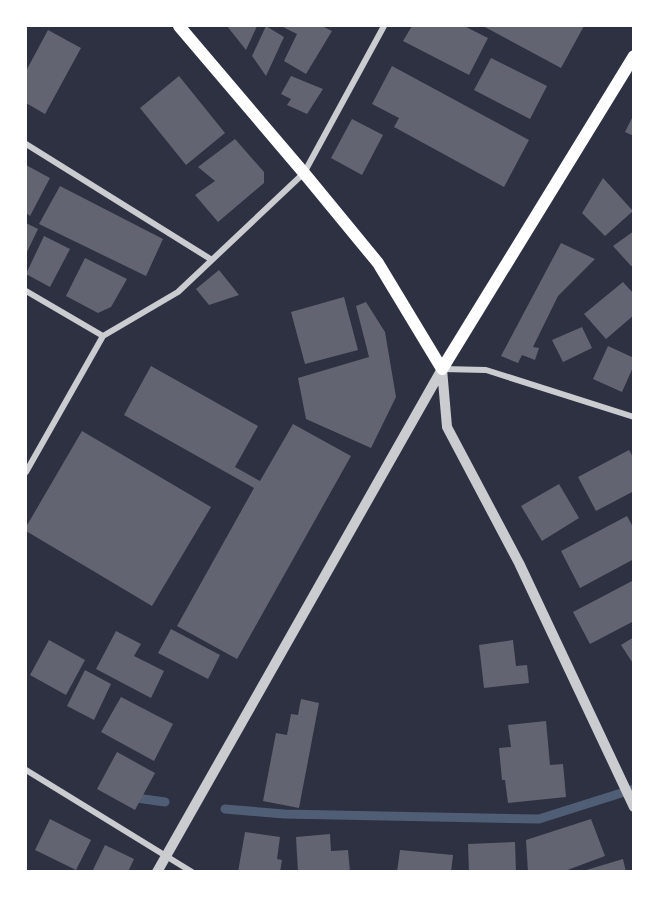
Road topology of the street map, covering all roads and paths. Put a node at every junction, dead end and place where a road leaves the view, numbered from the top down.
1 (179, 26) edge
2 (384, 26) edge
3 (633, 56) edge
4 (26, 144) edge
5 (304, 173) junction
6 (212, 260) junction
7 (26, 291) edge
8 (103, 336) junction
9 (442, 369) junction
10 (633, 417) edge
11 (26, 472) edge
12 (26, 770) edge
13 (633, 807) edge
14 (166, 857) junction
15 (157, 872) edge
16 (192, 872) edge

1 - 5 main road
2 - 5 street
3 - 9 main road
4 - 6 street
5 - 6 street
5 - 9 main road
6 - 8 street
7 - 8 street
8 - 11 street
9 - 10 street
9 - 13 street
9 - 14 street
12 - 14 street
14 - 15 street
14 - 16 street

